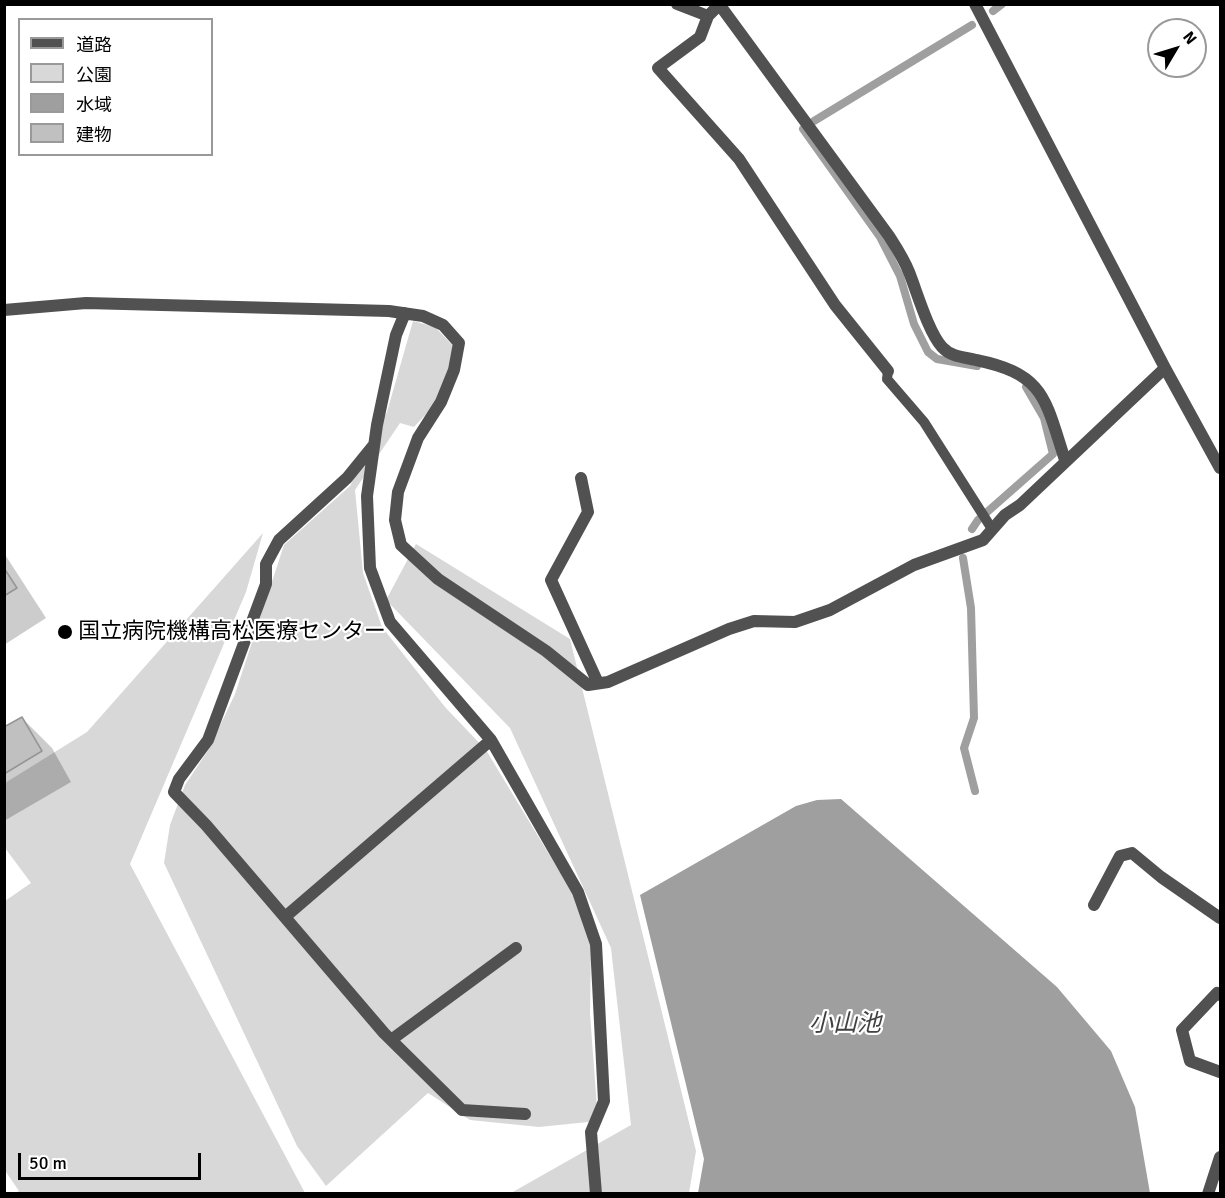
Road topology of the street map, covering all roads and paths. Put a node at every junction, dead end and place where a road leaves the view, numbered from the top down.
1 (677, 4) edge
2 (975, 4) edge
3 (718, 5) edge
4 (708, 16) junction
5 (4, 310) edge
6 (405, 313) junction
7 (1165, 368) junction
8 (888, 371) joint
9 (374, 446) junction
10 (1065, 460) junction
11 (1221, 468) edge
12 (581, 478) dead end
13 (992, 530) junction
14 (598, 683) junction
15 (491, 740) junction
16 (1094, 905) dead end
17 (285, 917) junction
18 (1221, 918) edge
19 (516, 948) dead end
20 (1221, 995) edge
21 (391, 1040) junction
22 (1221, 1072) edge
23 (525, 1114) dead end
24 (1221, 1157) edge
25 (596, 1194) edge
26 (1208, 1194) edge

1 - 4 street
2 - 7 street
3 - 4 street
3 - 10 street
4 - 8 street
5 - 6 street
6 - 9 street
6 - 14 street
7 - 10 street
7 - 11 street
8 - 13 lane
9 - 15 street
9 - 17 street
10 - 13 street
12 - 14 street
13 - 14 street
15 - 17 street
15 - 25 street
16 - 18 street
17 - 21 street
19 - 21 street
20 - 22 street
21 - 23 street
24 - 26 street

